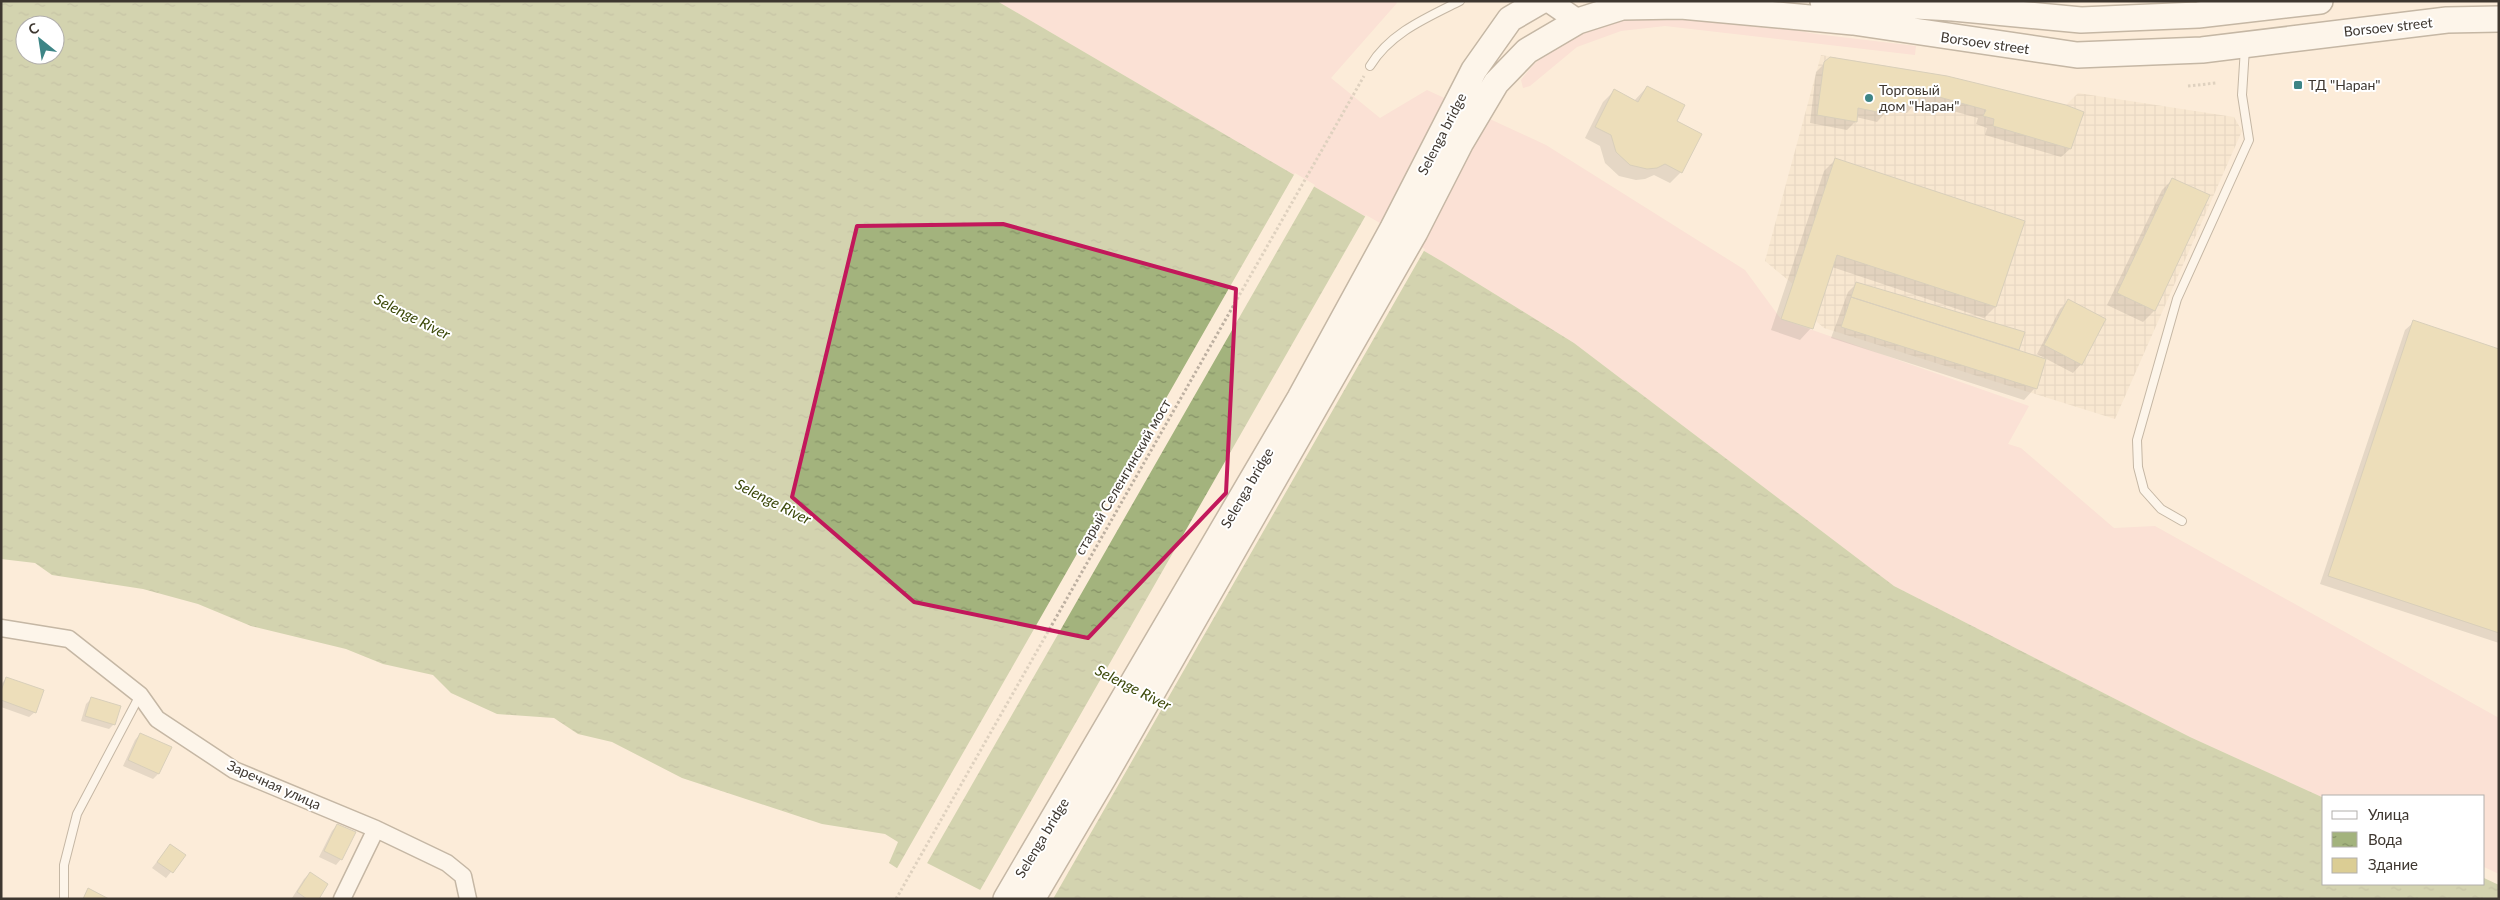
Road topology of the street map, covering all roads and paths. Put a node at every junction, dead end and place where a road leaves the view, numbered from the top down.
1 (1460, 1) edge
2 (1541, 1) edge
3 (1549, 1) edge
4 (2320, 1) edge
5 (1826, 2) edge
6 (1948, 5) edge
7 (1513, 10) edge
8 (2499, 19) edge
9 (1578, 22) junction
10 (2245, 44) junction
11 (1370, 66) joint
12 (1496, 83) joint
13 (2216, 83) dead end
14 (2188, 86) dead end
15 (2182, 521) dead end
16 (1, 628) edge
17 (140, 695) junction
18 (376, 829) junction
19 (64, 899) edge
20 (342, 899) edge
21 (468, 899) edge
22 (896, 899) edge
23 (1006, 899) edge
24 (1032, 899) edge

1 - 11 lane
2 - 7 main road
3 - 9 street
4 - 6 main road
5 - 6 main road
7 - 23 main road, Selenga bridge
8 - 10 main road, Borsoev street
9 - 10 main road, Borsoev street
9 - 12 main road, Borsoev street
10 - 15 lane
11 - 22 path, старый Селенгинский мост
12 - 24 main road, Selenga bridge
13 - 14 path
16 - 17 street, Заречная улица
17 - 18 street, Заречная улица
17 - 19 lane
18 - 20 street
18 - 21 street, Заречная улица

